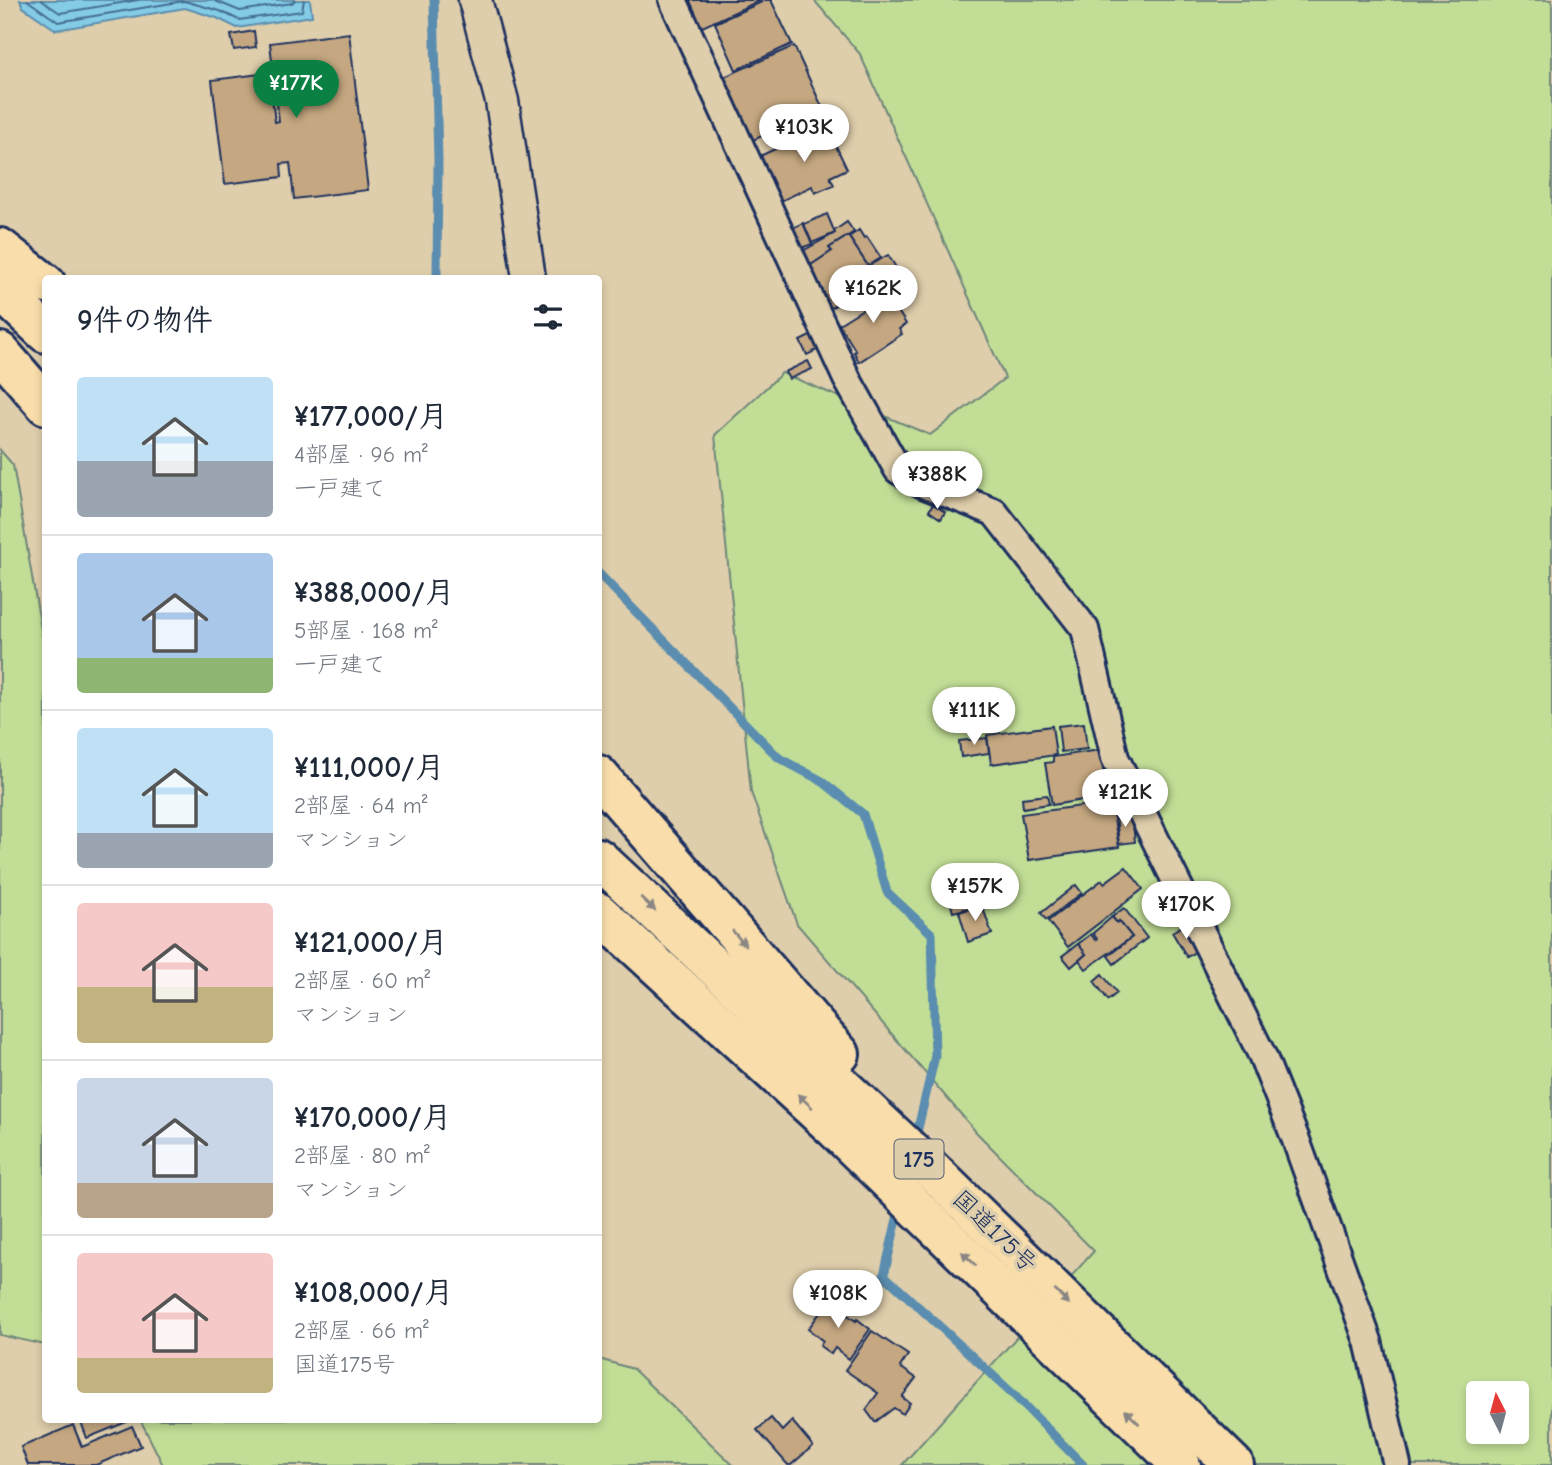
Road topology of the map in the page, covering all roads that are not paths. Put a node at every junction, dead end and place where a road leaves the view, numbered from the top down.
1 (475, 0) edge
2 (673, 0) edge
3 (0, 248) edge
4 (529, 275) edge
5 (42, 281) edge
6 (0, 290) edge
7 (42, 329) edge
8 (0, 339) edge
9 (0, 352) edge
10 (42, 379) edge
11 (42, 400) edge
12 (602, 780) edge
13 (602, 862) edge
14 (602, 916) edge
15 (939, 1177) junction
16 (1181, 1465) edge
17 (1234, 1465) edge
18 (1397, 1465) edge

1 - 4 street
2 - 18 street
3 - 5 highway
6 - 7 highway
8 - 10 highway
9 - 11 highway
12 -> 15 highway
13 -> 15 highway, 国道175号 / 175
16 -> 14 highway, 国道175号 / 175
15 -> 17 highway, 国道175号 / 175

